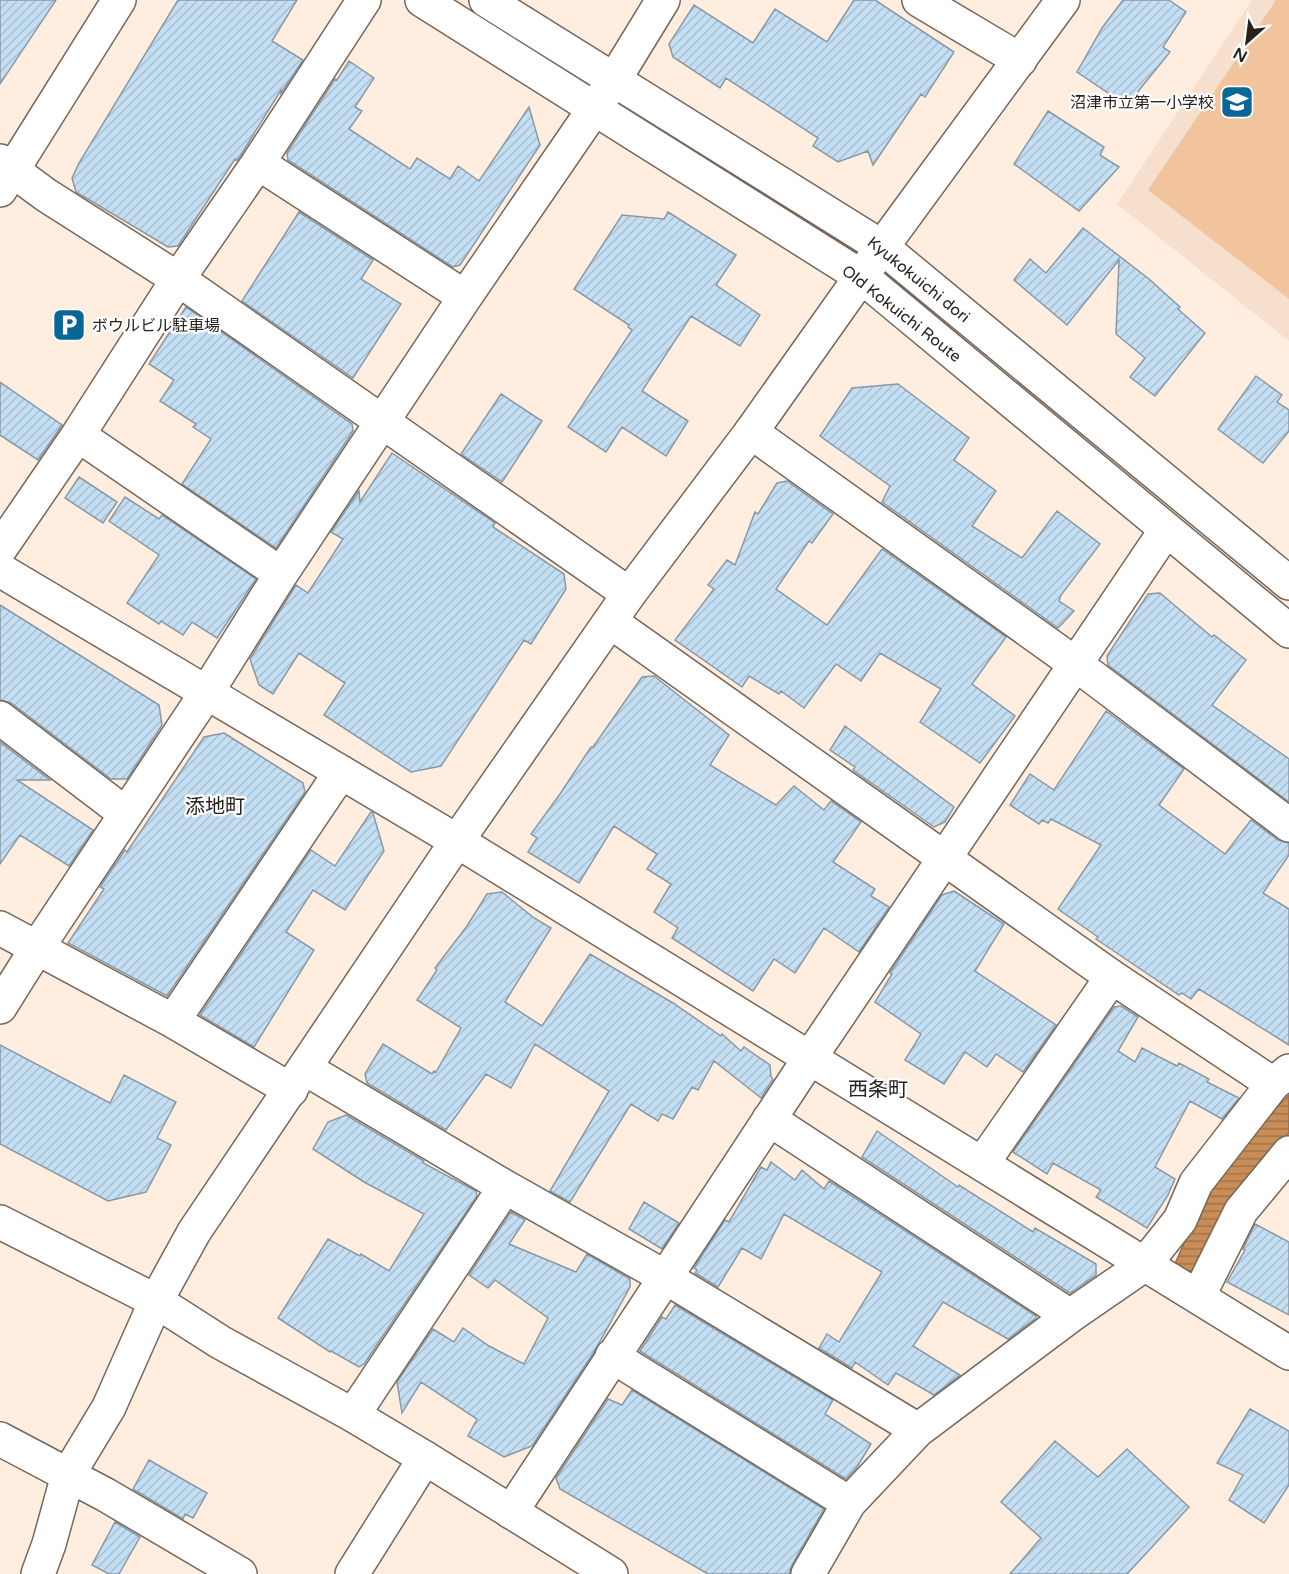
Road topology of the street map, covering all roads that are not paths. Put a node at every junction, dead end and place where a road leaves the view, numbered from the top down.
1 (119, 0) edge
2 (364, 0) edge
3 (422, 0) edge
4 (486, 0) edge
5 (663, 0) edge
6 (919, 0) edge
7 (1063, 0) edge
8 (1020, 60) junction
9 (614, 80) junction
10 (595, 108) junction
11 (258, 163) junction
12 (4, 174) edge
13 (882, 247) junction
14 (862, 277) junction
15 (178, 279) junction
16 (465, 297) junction
17 (383, 424) junction
18 (751, 432) junction
19 (78, 435) junction
20 (1166, 530) junction
21 (0, 549) edge
22 (0, 570) edge
23 (281, 574) junction
24 (1289, 583) edge
25 (629, 594) junction
26 (611, 622) junction
27 (1289, 631) edge
28 (1077, 665) junction
29 (207, 692) junction
30 (0, 718) edge
31 (341, 772) junction
32 (126, 814) junction
33 (1289, 825) edge
34 (457, 841) junction
35 (945, 859) junction
36 (0, 928) edge
37 (37, 948) junction
38 (1112, 977) junction
39 (0, 1007) edge
40 (173, 1021) junction
41 (809, 1059) junction
42 (1281, 1077) edge
43 (298, 1079) junction
44 (770, 1119) junction
45 (1289, 1153) edge
46 (982, 1164) junction
47 (505, 1187) junction
48 (0, 1222) edge
49 (1144, 1265) junction
50 (665, 1277) junction
51 (1198, 1298) junction
52 (156, 1301) junction
53 (1070, 1316) junction
54 (1289, 1353) edge
55 (612, 1356) junction
56 (353, 1415) junction
57 (918, 1430) junction
58 (0, 1440) edge
59 (425, 1458) junction
60 (68, 1475) junction
61 (849, 1503) junction
62 (511, 1512) junction
63 (38, 1574) edge
64 (240, 1574) edge
65 (352, 1574) edge
66 (611, 1574) edge
67 (808, 1574) edge

1 - 12 street
2 - 11 street
3 - 10 street, Old Kokuichi Route
4 - 9 street, Kyukokuichi dori
5 - 9 street
6 - 8 street
7 - 8 street
8 - 13 street
9 - 10 street
9 - 13 street, Kyukokuichi dori
10 - 14 street, Old Kokuichi Route
10 - 16 street
11 - 15 street
11 - 16 street
12 - 15 street
13 - 14 street
13 - 24 street, Kyukokuichi dori
14 - 18 street
14 - 20 street, Old Kokuichi Route
15 - 17 street
15 - 19 street
16 - 17 street
17 - 23 street
17 - 25 street
18 - 25 street
18 - 28 street
19 - 21 street
19 - 23 street
20 - 27 street, Old Kokuichi Route
20 - 28 street
22 - 29 street
23 - 29 street
25 - 26 street
26 - 34 street
26 - 35 street
28 - 33 street
28 - 35 street
29 - 31 street
29 - 32 street
30 - 32 street
31 - 34 street
31 - 40 street
32 - 37 street
34 - 41 street
34 - 43 street
35 - 38 street
35 - 41 street
36 - 37 street
37 - 39 street
37 - 40 street
38 - 42 street
38 - 46 street
40 - 43 street
41 - 44 street
41 - 46 street
42 - 49 street
43 - 47 street
43 - 52 street
44 - 50 street
44 - 53 street
45 - 51 street
46 - 49 street
47 - 50 street
47 - 56 street
48 - 52 street
49 - 51 street
49 - 53 street
50 - 55 street
50 - 57 street
51 - 54 street
52 - 56 street
52 - 60 street
53 - 57 street
55 - 61 street
55 - 62 street
56 - 59 street
57 - 61 street
58 - 60 street
59 - 62 street
59 - 65 street
60 - 63 street
60 - 64 street
61 - 67 street
62 - 66 street

